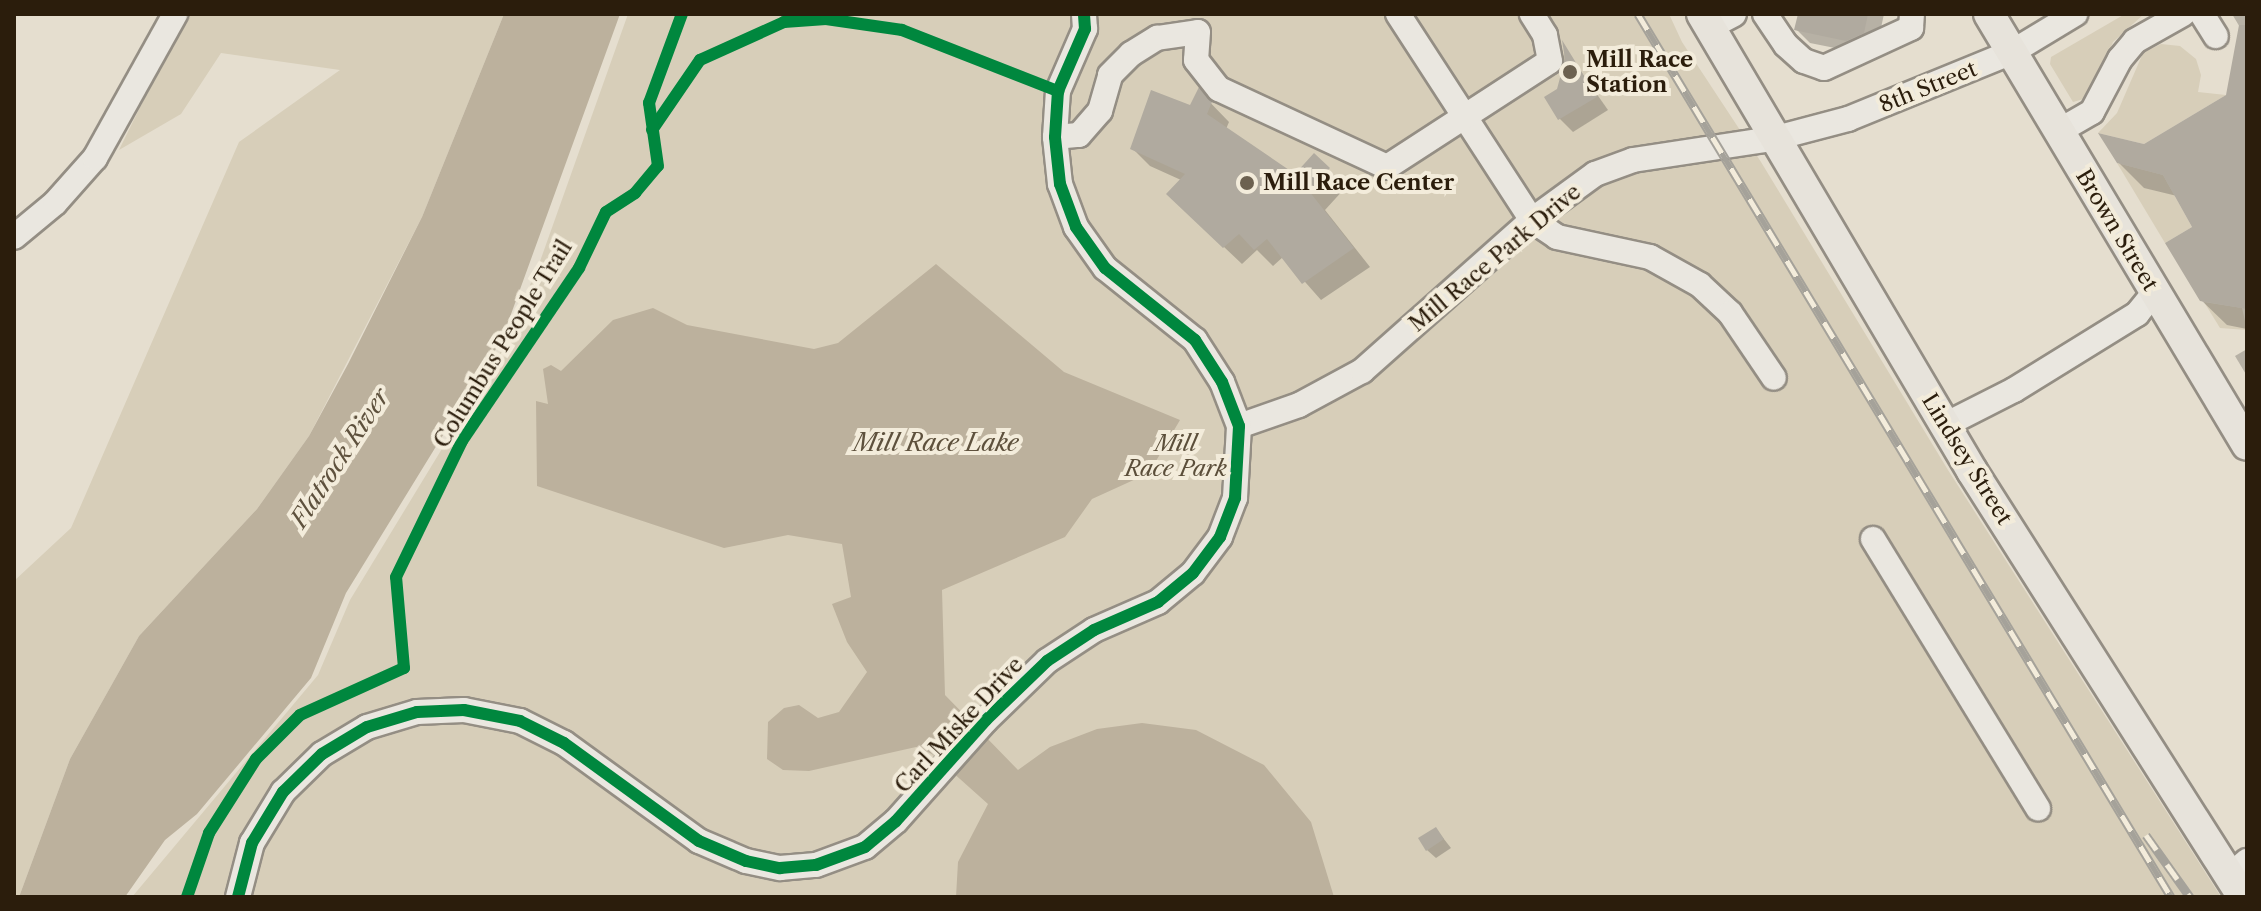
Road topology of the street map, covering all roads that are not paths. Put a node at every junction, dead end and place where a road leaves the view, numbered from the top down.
1 (175, 14) edge
2 (1084, 14) edge
3 (1398, 14) edge
4 (1532, 14) edge
5 (1765, 14) edge
6 (1912, 14) edge
7 (1989, 14) edge
8 (2075, 14) edge
9 (2183, 14) edge
10 (2202, 14) edge
11 (1715, 18) edge
12 (2216, 36) dead end
13 (2012, 52) junction
14 (1462, 119) junction
15 (2059, 131) junction
16 (1055, 137) junction
17 (1772, 139) junction
18 (1532, 220) junction
19 (14, 237) edge
20 (2154, 293) junction
21 (1774, 378) dead end
22 (1945, 425) junction
23 (1239, 426) junction
24 (2247, 445) edge
25 (1873, 539) dead end
26 (2038, 808) dead end
27 (2241, 877) edge
28 (238, 897) edge

1 - 19 street
2 - 16 street, Carl Miske Drive
3 - 14 street
4 - 14 street
5 - 6 street
7 - 13 main road, Brown Street
8 - 13 street, 8th Street
9 - 15 street
10 - 12 street
11 - 17 main road, Lindsey Street
13 - 15 main road, Brown Street
13 - 17 street, 8th Street
14 - 16 street
14 - 18 street
15 - 20 main road, Brown Street
16 - 23 street, Carl Miske Drive
17 - 18 street, Mill Race Park Drive
17 - 22 main road, Lindsey Street
18 - 21 street
18 - 23 street, Mill Race Park Drive
20 - 22 street
20 - 24 main road, Brown Street
22 - 27 main road, Lindsey Street
23 - 28 street, Carl Miske Drive
25 - 26 street

